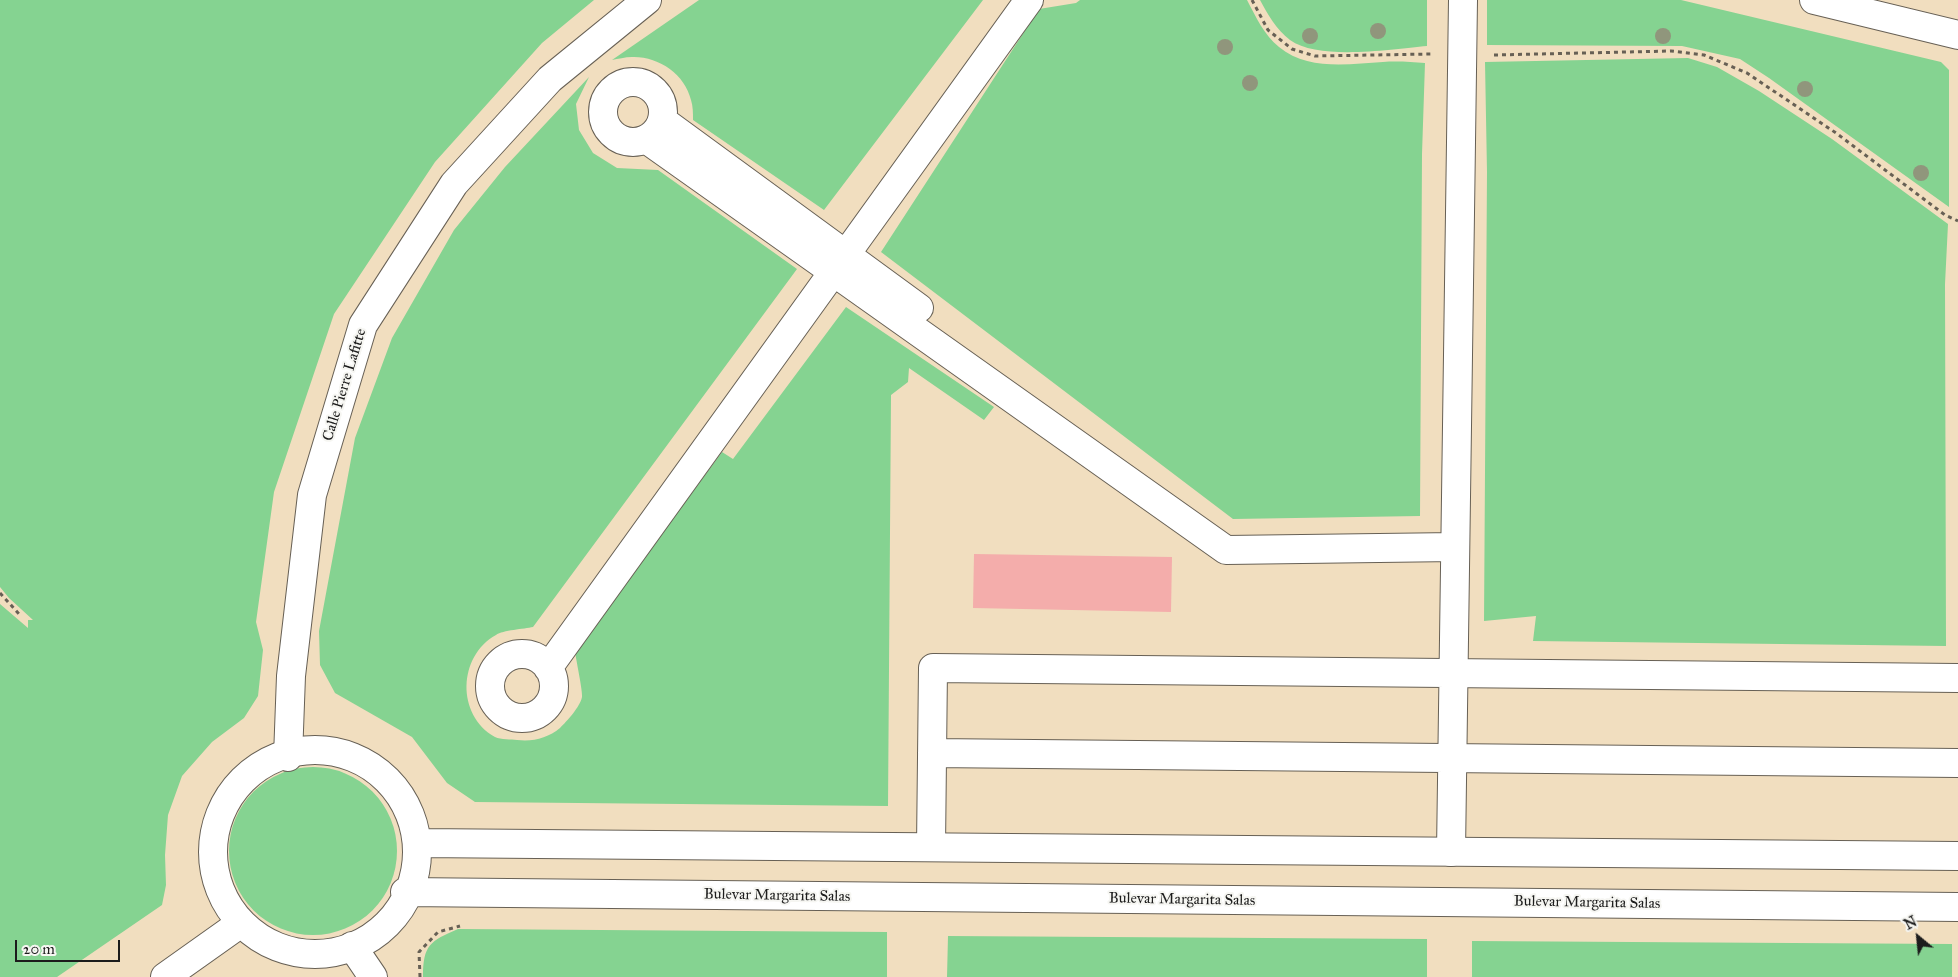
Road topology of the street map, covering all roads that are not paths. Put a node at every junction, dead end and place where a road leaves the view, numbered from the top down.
1 (647, 0) edge
2 (1010, 0) edge
3 (1029, 0) edge
4 (1463, 0) edge
5 (1814, 0) edge
6 (1958, 35) edge
7 (654, 130) dead end
8 (833, 258) junction
9 (1455, 540) junction
10 (541, 662) dead end
11 (1453, 673) junction
12 (1958, 678) edge
13 (932, 753) junction
14 (288, 757) junction
15 (1452, 758) junction
16 (1958, 763) edge
17 (419, 843) junction
18 (931, 847) junction
19 (1450, 852) junction
20 (1958, 856) edge
21 (405, 892) junction
22 (1958, 907) edge
23 (241, 923) junction
24 (352, 946) junction
25 (165, 977) edge
26 (373, 977) edge

1 - 14 street, Calle Pierre Lafitte
2 - 8 street
3 - 8 street
4 - 9 street
5 - 6 street
7 - 8 street
8 - 9 street
8 - 10 street
9 - 11 street
11 - 12 street
11 - 13 street
11 - 15 street
13 - 15 street
13 - 18 street
14 - 17 street
14 - 23 street
15 - 16 street
15 - 19 street
17 - 18 street
17 - 21 street
18 - 19 street
19 - 20 street
21 - 22 street, Bulevar Margarita Salas
21 - 24 street
23 - 24 street
23 - 25 street
24 - 26 street

